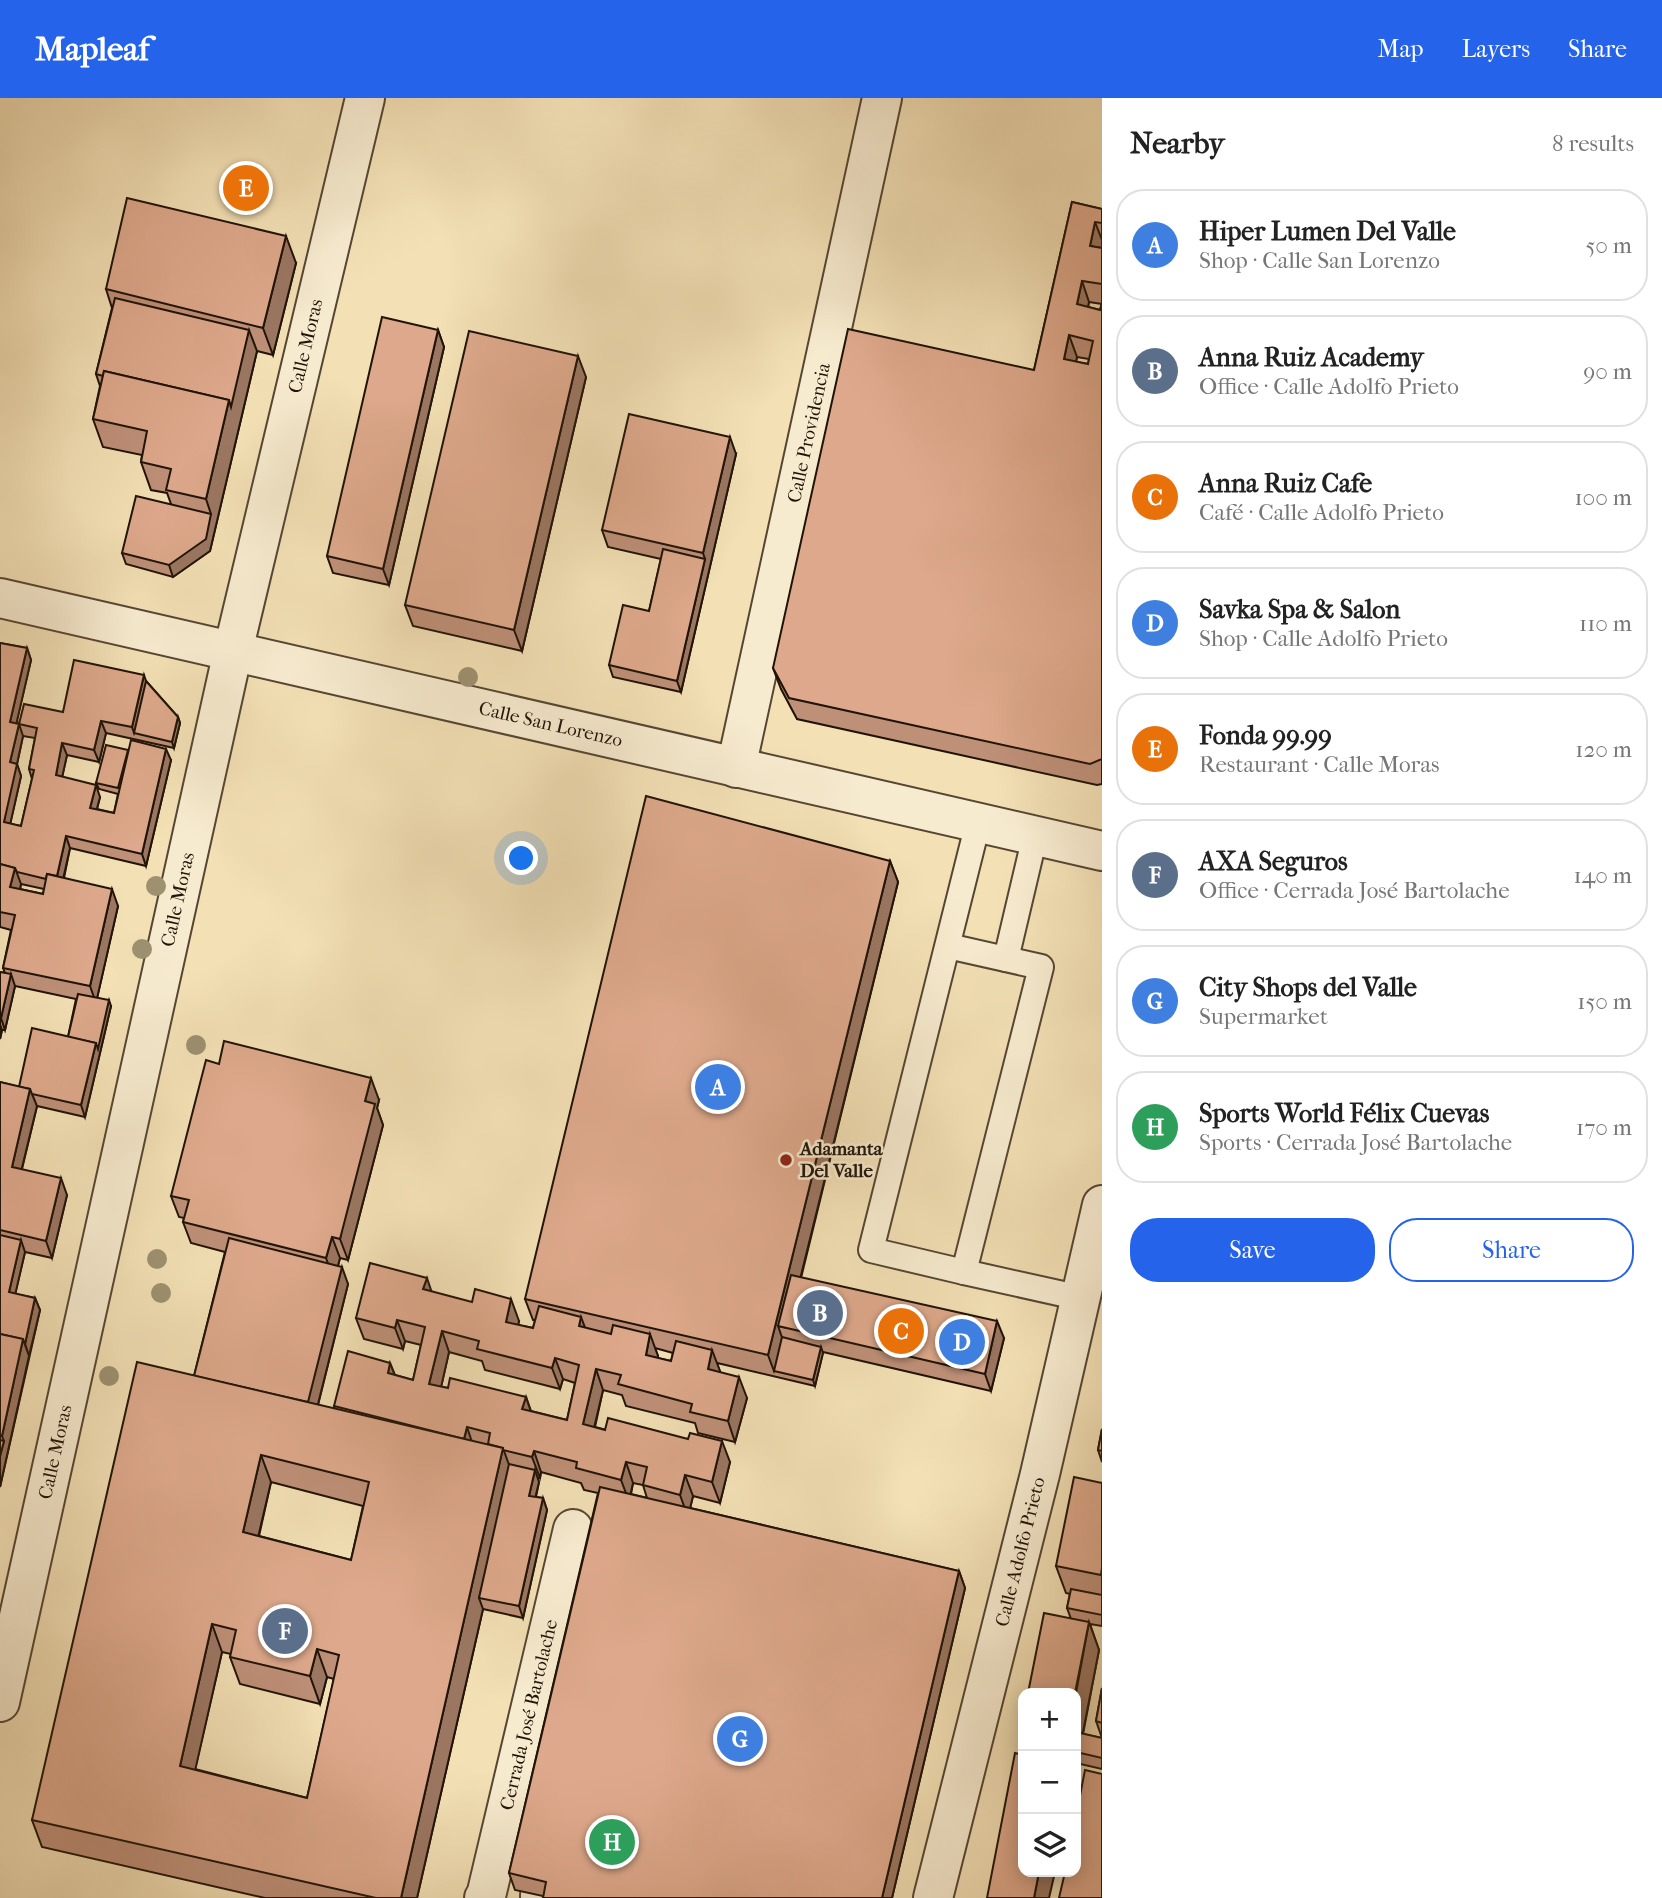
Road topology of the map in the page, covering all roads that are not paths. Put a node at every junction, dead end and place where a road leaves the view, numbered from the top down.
1 (365, 98) edge
2 (882, 98) edge
3 (0, 598) edge
4 (233, 652) junction
5 (736, 768) junction
6 (978, 823) junction
7 (1035, 836) junction
8 (1102, 851) edge
9 (948, 946) junction
10 (1006, 959) junction
11 (1102, 1205) edge
12 (964, 1272) junction
13 (1081, 1298) junction
14 (573, 1529) dead end
15 (0, 1702) edge
16 (484, 1898) edge
17 (933, 1898) edge

1 - 4 street, Calle Moras
2 - 5 street, Calle Providencia
3 - 4 street, Calle San Lorenzo
4 - 5 street, Calle San Lorenzo
4 - 15 street, Calle Moras
5 - 6 street, Calle San Lorenzo
6 - 7 street, Calle San Lorenzo
6 - 9 lane
7 - 8 street, Calle San Lorenzo
7 - 10 lane
9 - 10 lane
9 - 12 lane
10 - 12 lane
11 - 13 street, Calle Adolfo Prieto
12 - 13 lane
13 - 17 street, Calle Adolfo Prieto
14 - 16 street, Cerrada José Bartolache

